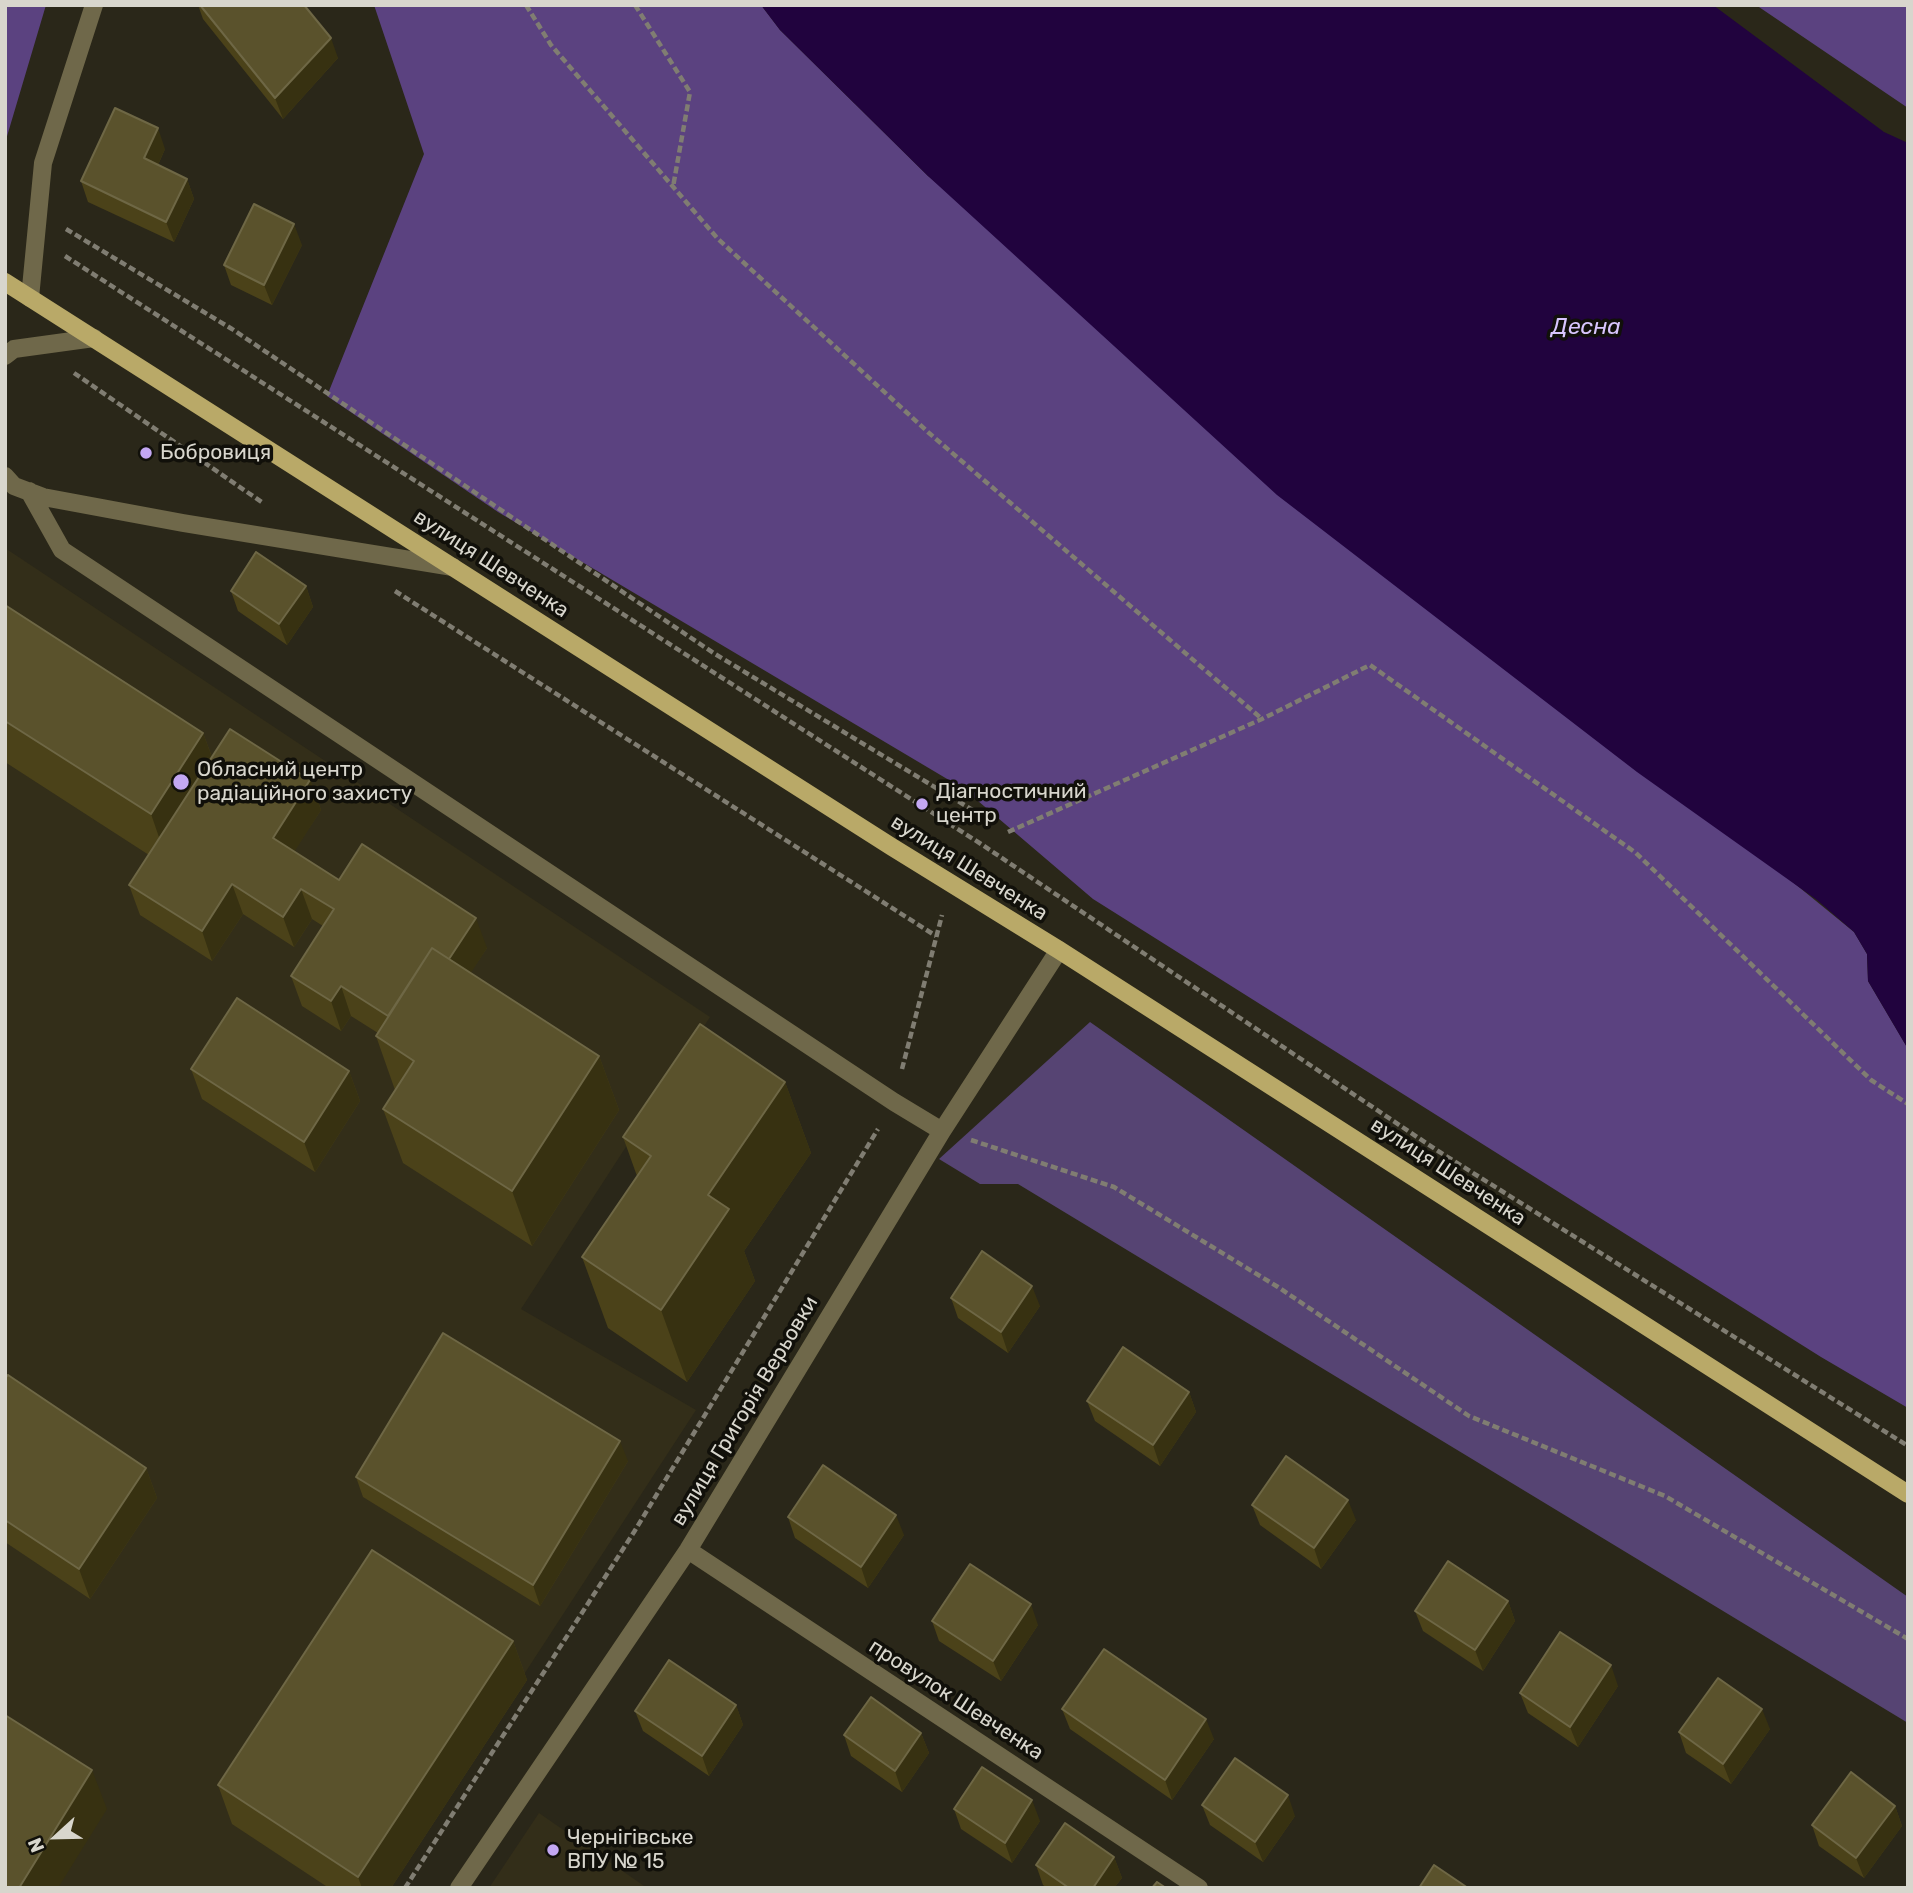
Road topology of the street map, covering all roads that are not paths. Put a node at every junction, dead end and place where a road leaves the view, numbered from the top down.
1 (94, 5) edge
2 (5, 282) edge
3 (30, 298) junction
4 (94, 338) junction
5 (5, 356) edge
6 (5, 476) edge
7 (29, 491) junction
8 (453, 568) junction
9 (1059, 950) junction
10 (942, 1131) junction
11 (1908, 1494) edge
12 (688, 1550) junction
13 (459, 1888) edge
14 (1199, 1888) edge

1 - 3 street
2 - 3 main road, вулиця Шевченка
3 - 4 main road, вулиця Шевченка
4 - 5 street
4 - 8 main road, вулиця Шевченка
6 - 7 street
7 - 8 street
7 - 10 street
8 - 9 main road, вулиця Шевченка
9 - 10 street, вулиця Григорія Верьовки
9 - 11 main road, вулиця Шевченка
10 - 12 street, вулиця Григорія Верьовки
12 - 13 street, вулиця Григорія Верьовки
12 - 14 street, провулок Шевченка

